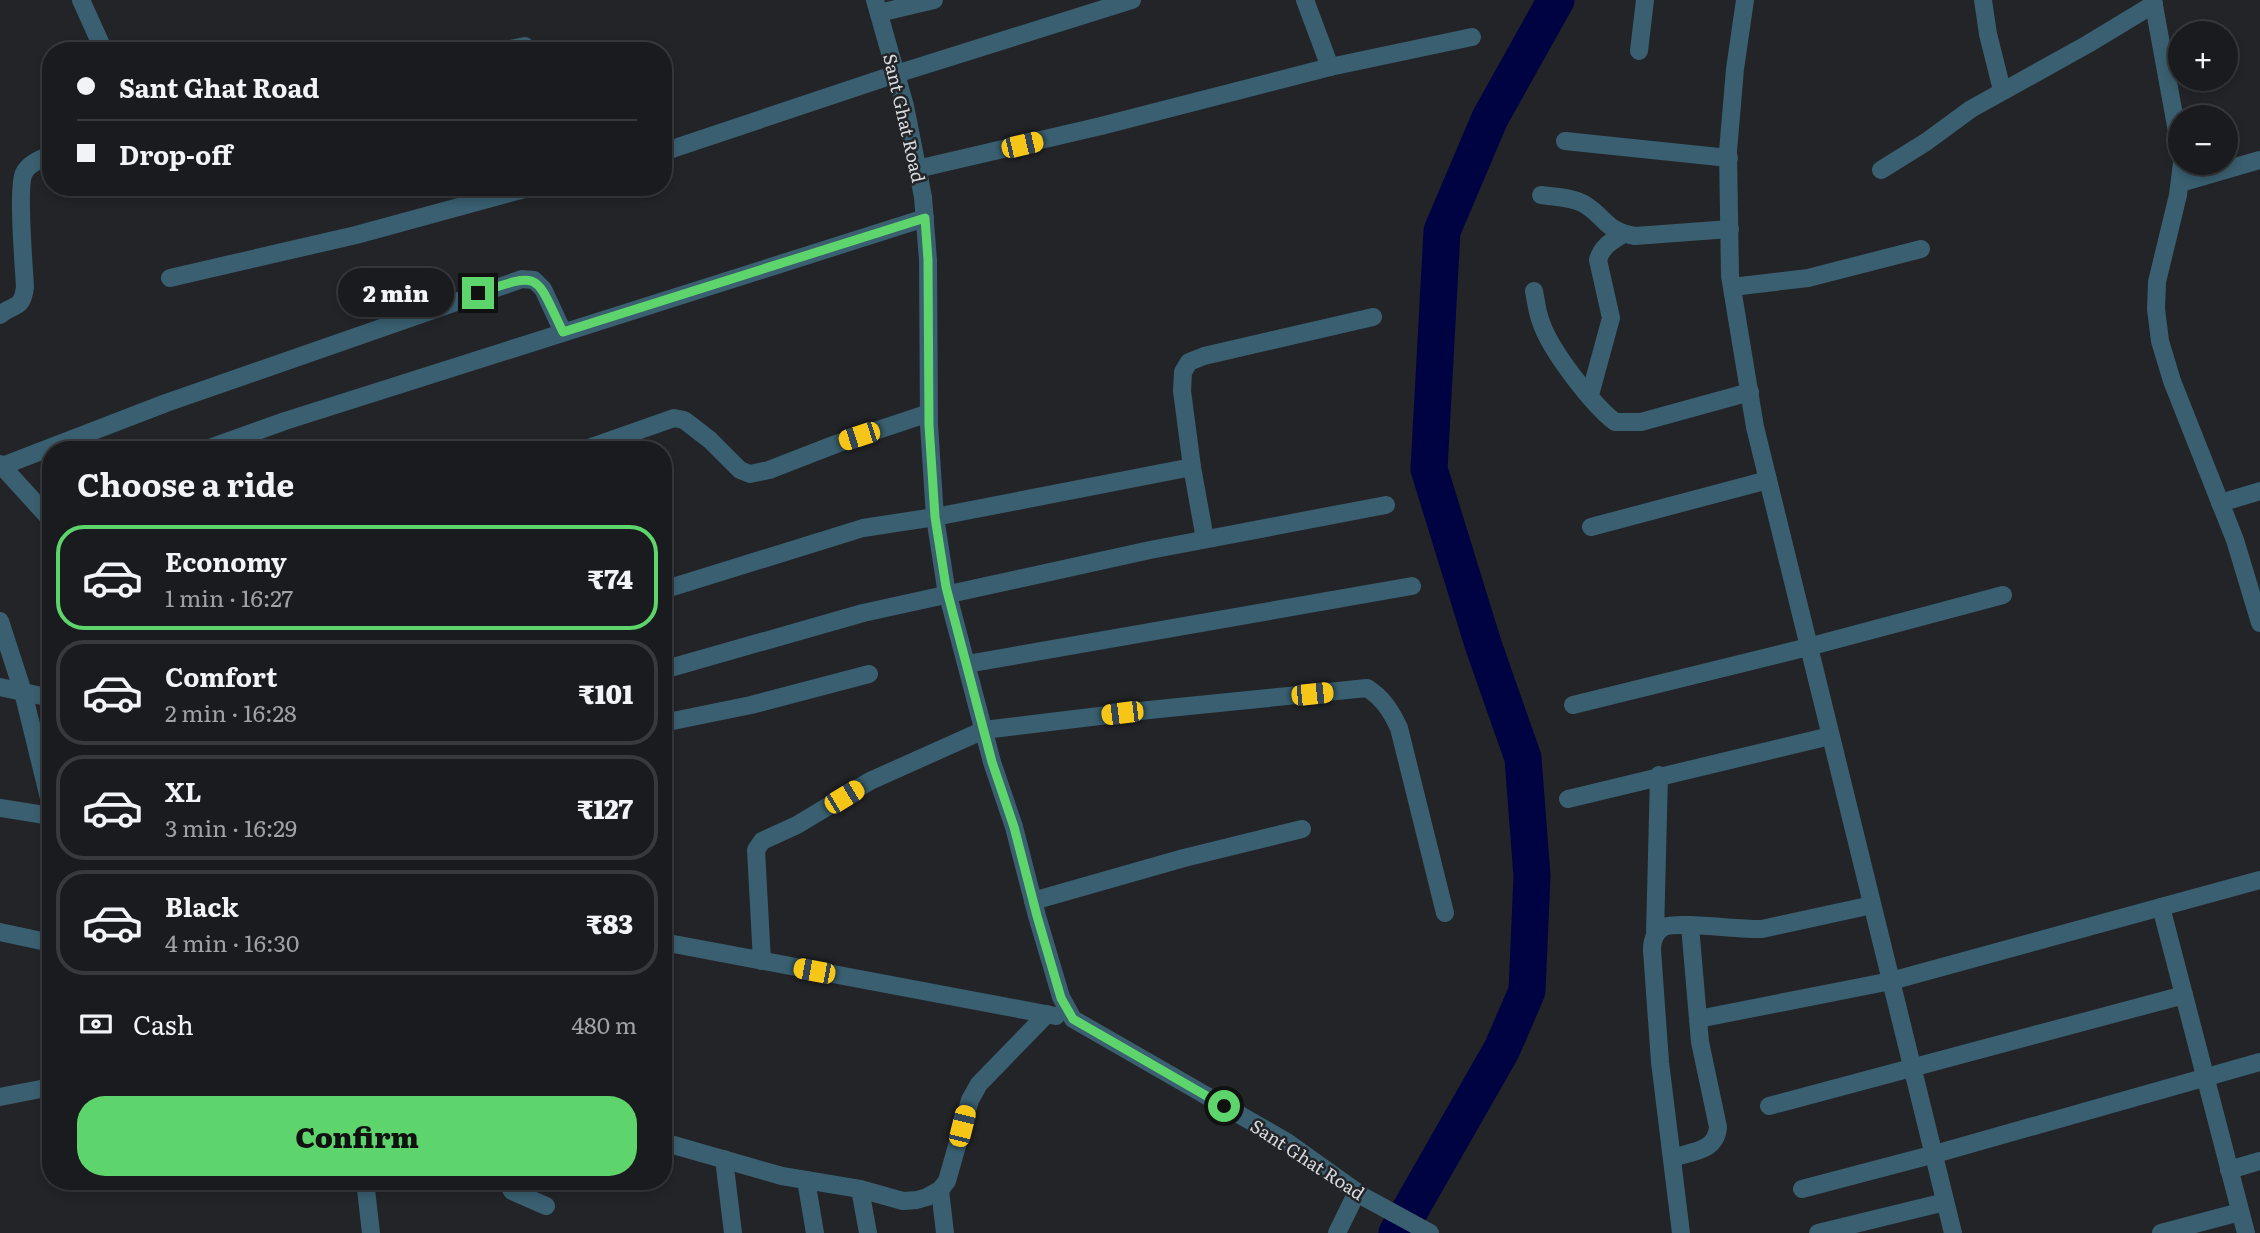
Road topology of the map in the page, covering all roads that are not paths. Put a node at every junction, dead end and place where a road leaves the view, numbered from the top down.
1 (80, 0) edge
2 (934, 0) edge
3 (1132, 0) edge
4 (1305, 0) edge
5 (1645, 0) edge
6 (1745, 0) edge
7 (1983, 0) edge
8 (2153, 2) edge
9 (877, 7) edge
10 (1472, 37) dead end
11 (100, 42) edge
12 (1639, 51) dead end
13 (1330, 67) junction
14 (896, 74) junction
15 (2003, 90) junction
16 (2172, 105) edge
17 (1565, 141) dead end
18 (672, 149) edge
19 (1729, 158) junction
20 (42, 159) edge
21 (2260, 160) edge
22 (918, 169) junction
23 (1881, 170) dead end
24 (2181, 175) edge
25 (2180, 183) junction
26 (1541, 195) dead end
27 (497, 196) edge
28 (925, 218) junction
29 (1730, 229) junction
30 (1623, 234) junction
31 (1920, 249) dead end
32 (170, 278) dead end
33 (1732, 287) junction
34 (1534, 290) dead end
35 (0, 315) edge
36 (1374, 317) dead end
37 (563, 332) junction
38 (1750, 392) junction
39 (1590, 395) junction
40 (929, 413) junction
41 (65, 441) edge
42 (229, 441) edge
43 (609, 441) edge
44 (42, 450) edge
45 (1, 465) edge
46 (1192, 467) junction
47 (1768, 480) junction
48 (2260, 491) edge
49 (2220, 503) junction
50 (1385, 505) dead end
51 (42, 506) edge
52 (935, 517) junction
53 (1591, 527) dead end
54 (1205, 539) junction
55 (1412, 586) dead end
56 (672, 587) edge
57 (948, 594) junction
58 (2003, 595) dead end
59 (0, 621) edge
60 (2260, 623) edge
61 (1808, 647) junction
62 (967, 664) junction
63 (672, 667) edge
64 (869, 674) dead end
65 (0, 687) edge
66 (23, 692) junction
67 (42, 696) edge
68 (1573, 705) dead end
69 (672, 721) edge
70 (984, 730) junction
71 (1830, 736) junction
72 (42, 769) edge
73 (1659, 775) junction
74 (1568, 799) dead end
75 (0, 808) edge
76 (42, 815) edge
77 (1302, 829) dead end
78 (2260, 880) edge
79 (1033, 901) junction
80 (1872, 905) junction
81 (2161, 907) junction
82 (1445, 913) dead end
83 (1690, 926) junction
84 (0, 932) edge
85 (1655, 935) junction
86 (42, 941) edge
87 (672, 944) edge
88 (762, 961) junction
89 (1891, 981) junction
90 (2184, 995) junction
91 (1047, 1014) junction
92 (1073, 1019) junction
93 (1698, 1019) junction
94 (2260, 1062) edge
95 (1913, 1067) junction
96 (2205, 1076) junction
97 (42, 1089) edge
98 (0, 1097) edge
99 (1769, 1106) dead end
100 (672, 1145) edge
101 (1934, 1154) junction
102 (1672, 1158) junction
103 (724, 1159) junction
104 (2260, 1161) edge
105 (2229, 1170) junction
106 (807, 1180) junction
107 (860, 1189) junction
108 (1802, 1189) dead end
109 (366, 1190) edge
110 (512, 1190) edge
111 (940, 1190) junction
112 (1360, 1195) junction
113 (1945, 1202) junction
114 (546, 1206) dead end
115 (2240, 1212) junction
116 (371, 1233) edge
117 (733, 1233) edge
118 (815, 1233) edge
119 (868, 1233) edge
120 (945, 1233) edge
121 (1337, 1233) edge
122 (1430, 1233) edge
123 (1681, 1233) edge
124 (1818, 1233) edge
125 (1953, 1233) edge
126 (2161, 1233) edge
127 (2246, 1233) edge

1 - 11 street
2 - 9 street
3 - 14 street
4 - 13 street
5 - 12 street
6 - 19 street
7 - 15 street
8 - 15 street
8 - 16 street
9 - 14 street, Sant Ghat Road
10 - 13 street
13 - 22 street
14 - 18 street
14 - 22 street, Sant Ghat Road
15 - 23 street
17 - 19 street
19 - 29 street
20 - 35 street
21 - 25 street
22 - 28 street, Sant Ghat Road
24 - 25 street
25 - 49 street
26 - 30 street
27 - 32 street
28 - 37 street
28 - 40 street, Sant Ghat Road
29 - 30 street
29 - 33 street
30 - 39 street
31 - 33 street
33 - 38 street
34 - 39 street
36 - 46 street
37 - 41 street
37 - 42 street
38 - 39 street
38 - 47 street
40 - 43 street
40 - 52 street, Sant Ghat Road
44 - 45 street
45 - 51 street
46 - 52 street
46 - 54 street
47 - 53 street
47 - 61 street
48 - 49 street
49 - 60 street
50 - 54 street
52 - 56 street
52 - 57 street, Sant Ghat Road
54 - 57 street
55 - 62 street
57 - 62 street, Sant Ghat Road
57 - 63 street
58 - 61 street
59 - 66 street
61 - 68 street
61 - 71 street
62 - 70 street, Sant Ghat Road
64 - 69 street
65 - 66 street
66 - 67 street
66 - 72 street
70 - 79 street, Sant Ghat Road
70 - 82 street
70 - 88 street
71 - 73 street
71 - 80 street
73 - 74 street
73 - 85 street
75 - 76 street
77 - 79 street
78 - 81 street
79 - 92 street, Sant Ghat Road
80 - 83 street
80 - 89 street
81 - 89 street
81 - 90 street
83 - 85 street
83 - 93 street
84 - 86 street
85 - 102 street
87 - 88 street
88 - 91 street
89 - 93 street
89 - 95 street
90 - 95 street
90 - 96 street
91 - 92 street
91 - 111 street
92 - 112 street, Sant Ghat Road
93 - 102 street
94 - 96 street
95 - 99 street
95 - 101 street
96 - 101 street
96 - 105 street
97 - 98 street
100 - 103 street
101 - 108 street
101 - 113 street
102 - 123 street
103 - 106 street
103 - 117 street
104 - 105 street
105 - 115 street
106 - 107 street
106 - 118 street
107 - 111 street
107 - 119 street
109 - 116 street
110 - 114 street
111 - 120 street
112 - 121 street
112 - 122 street, Sant Ghat Road
113 - 124 street
113 - 125 street
115 - 126 street
115 - 127 street

